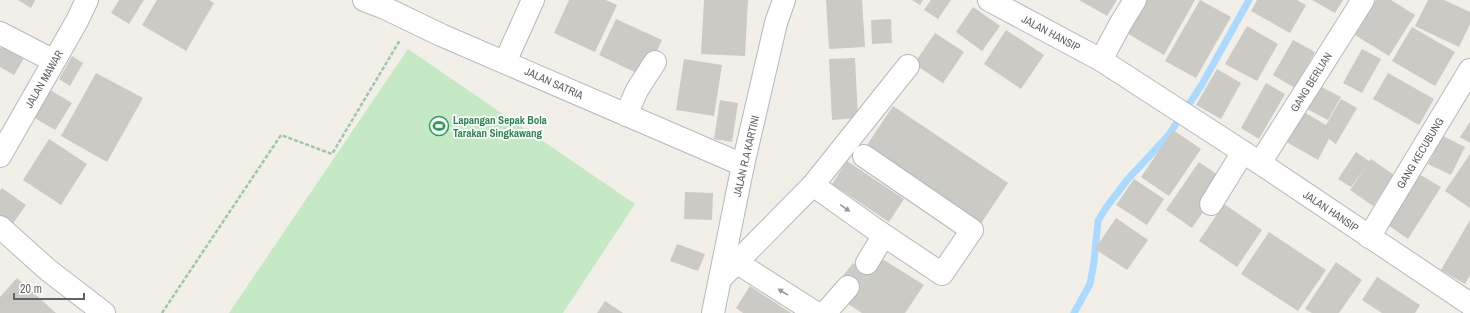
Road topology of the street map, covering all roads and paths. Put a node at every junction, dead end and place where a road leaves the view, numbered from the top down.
1 (87, 0) edge
2 (364, 0) edge
3 (533, 0) edge
4 (784, 0) edge
5 (989, 0) edge
6 (1135, 0) edge
7 (1363, 0) edge
8 (387, 4) edge
9 (412, 21) junction
10 (0, 33) edge
11 (1101, 60) junction
12 (54, 61) junction
13 (504, 62) junction
14 (655, 62) dead end
15 (908, 66) dead end
16 (1470, 70) edge
17 (626, 115) junction
18 (0, 156) edge
19 (864, 156) dead end
20 (1251, 158) junction
21 (743, 165) junction
22 (813, 186) junction
23 (1211, 204) dead end
24 (0, 227) edge
25 (879, 232) junction
26 (1369, 237) junction
27 (736, 262) junction
28 (867, 263) tunnel mouth
29 (720, 279) junction
30 (848, 287) tunnel mouth
31 (1470, 304) edge
32 (712, 312) edge
33 (104, 313) edge
34 (162, 313) edge
35 (818, 313) edge

1 - 12 street, JALAN MAWAR
2 - 8 street, JALAN SATRIA
3 - 13 street
4 - 21 street, JALAN R.A KARTINI
5 - 11 street, JALAN HANSIP
6 - 11 street
7 - 20 street, GANG BERLIAN
8 - 9 street, JALAN SATRIA
9 - 13 street, JALAN SATRIA
9 - 34 path
10 - 12 street
11 - 20 street, JALAN HANSIP
12 - 18 street, JALAN MAWAR
13 - 17 street, JALAN SATRIA
14 - 17 street
15 - 22 street
16 - 26 street, GANG KECUBUNG
17 - 21 street, JALAN SATRIA
19 - 25 street
20 - 23 street, GANG BERLIAN
20 - 26 street, JALAN HANSIP
21 - 29 street, JALAN R.A KARTINI
22 -> 25 street
22 - 27 street
24 - 33 street
25 - 28 street
26 - 31 street, JALAN HANSIP
27 - 29 street
35 -> 27 street
29 - 32 street, JALAN R.A KARTINI
30 - 35 street

